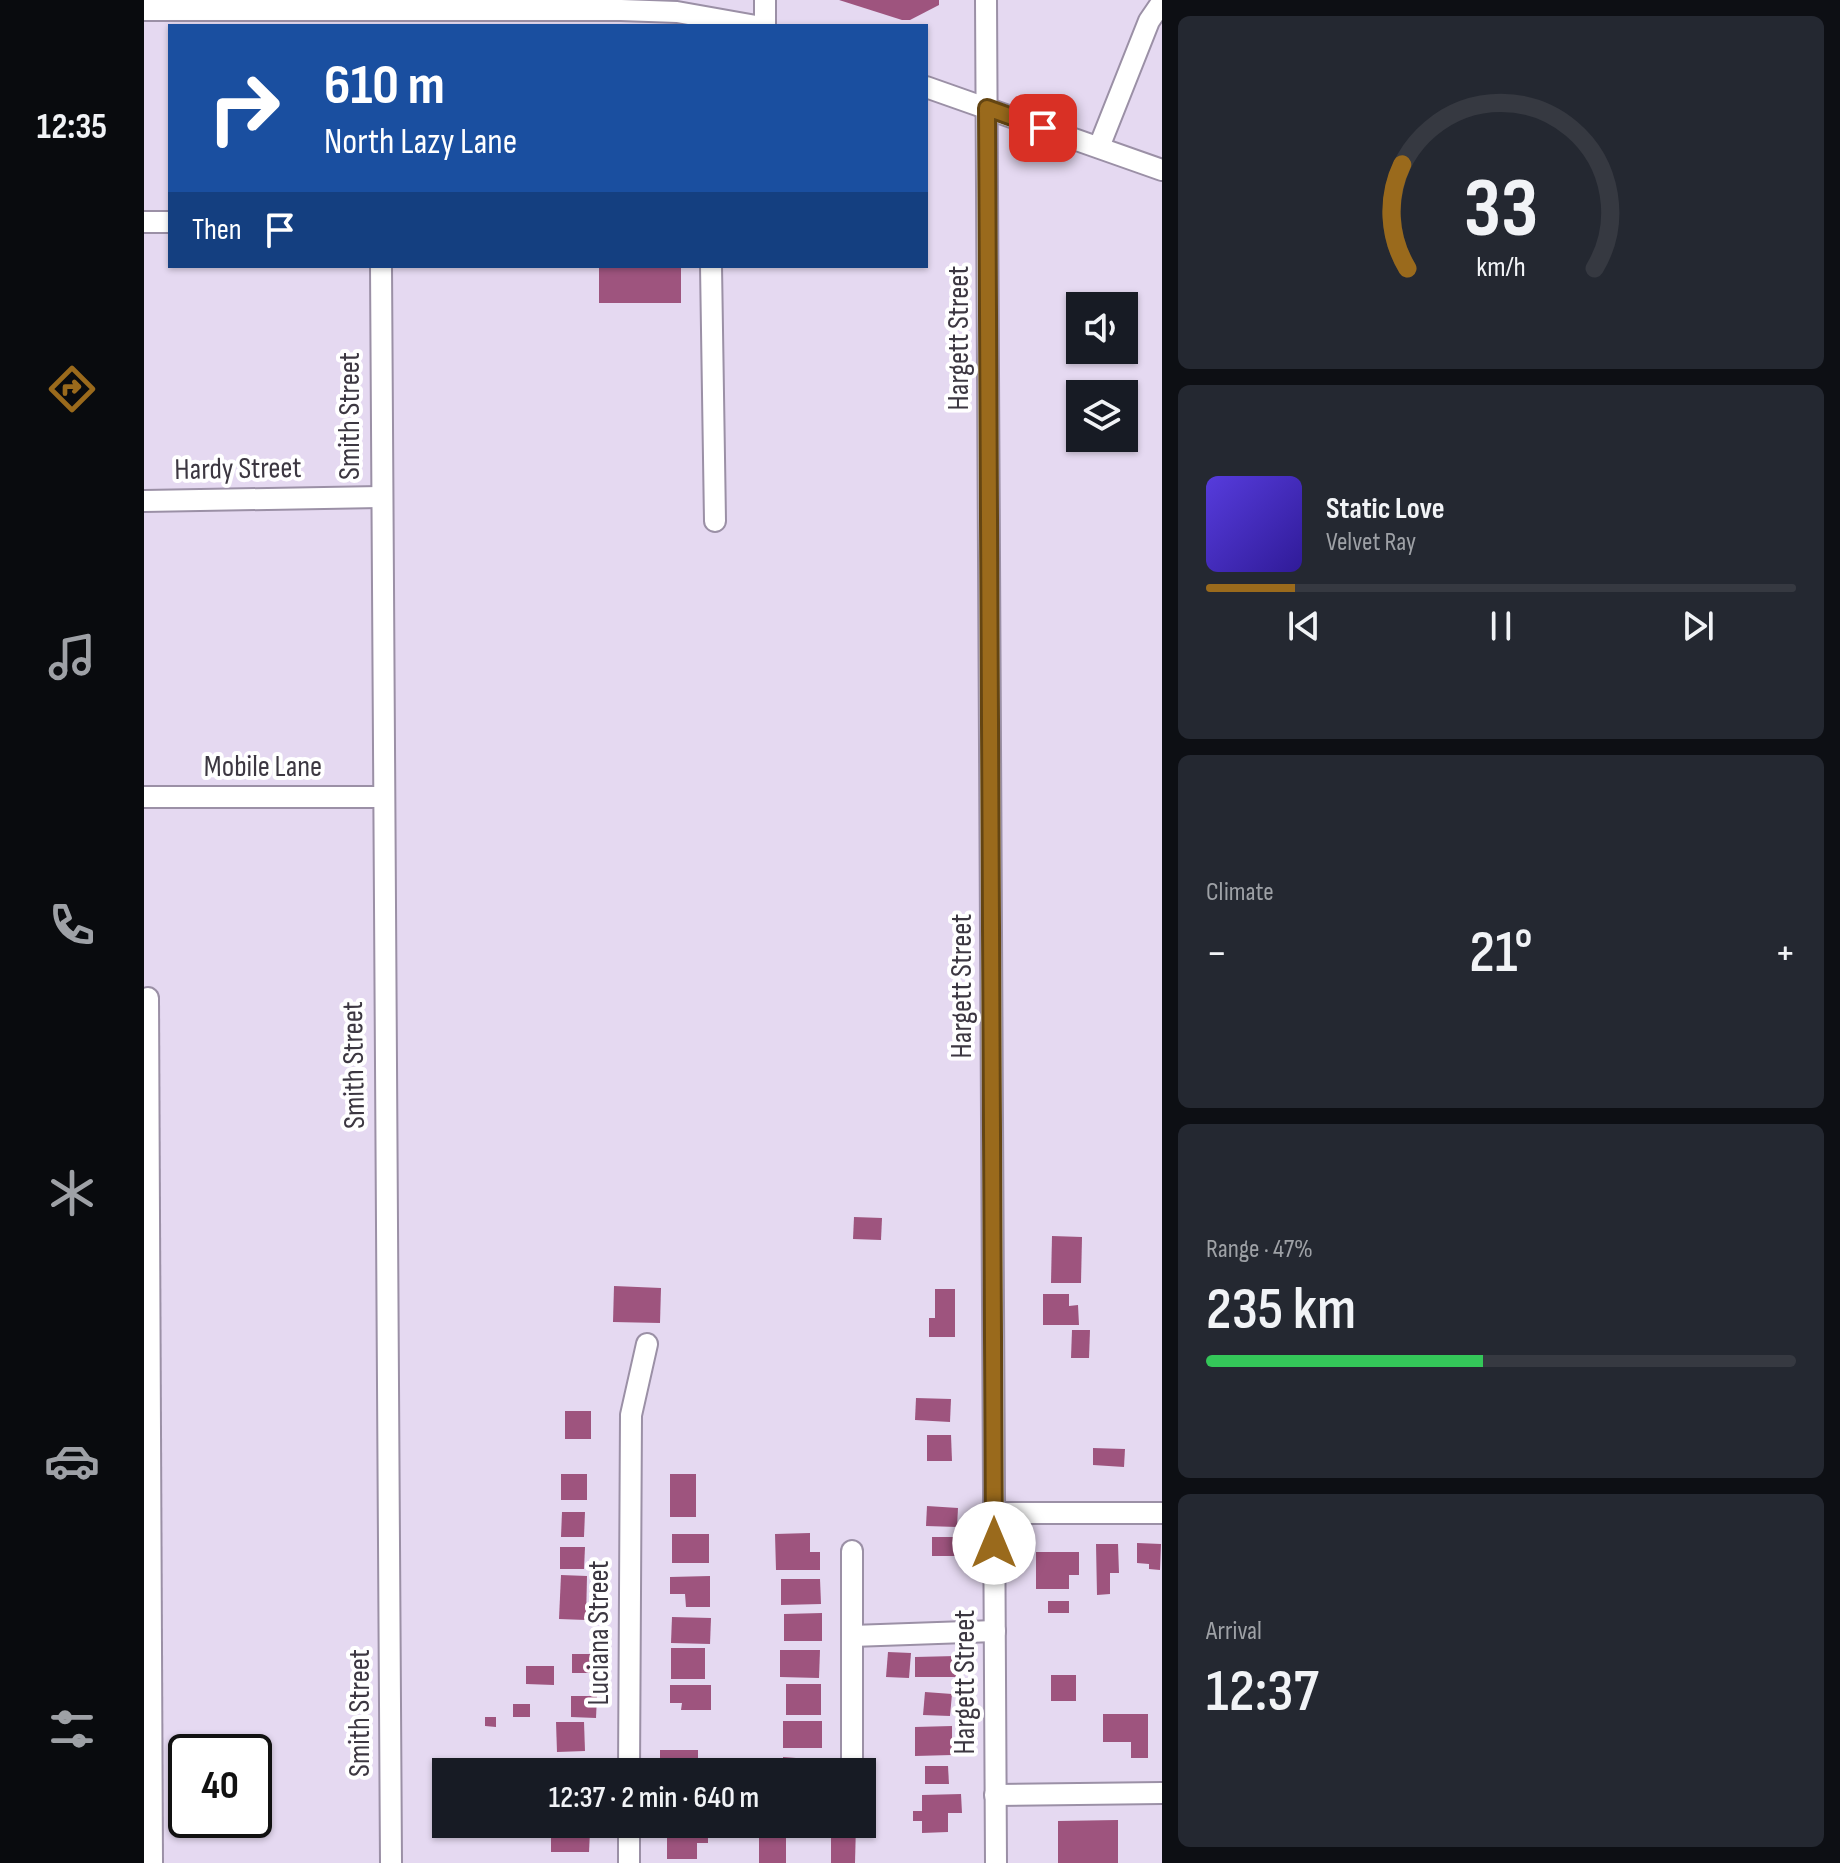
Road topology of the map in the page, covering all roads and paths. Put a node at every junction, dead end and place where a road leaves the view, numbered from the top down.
1 (765, 0) edge
2 (986, 0) edge
3 (207, 5) edge
4 (438, 5) edge
5 (144, 10) edge
6 (1159, 14) edge
7 (382, 18) edge
8 (621, 18) edge
9 (701, 21) edge
10 (734, 24) edge
11 (765, 24) edge
12 (928, 88) edge
13 (987, 108) junction
14 (1099, 147) junction
15 (1162, 170) edge
16 (144, 222) edge
17 (168, 222) edge
18 (381, 268) edge
19 (711, 268) edge
20 (380, 497) junction
21 (144, 501) edge
22 (715, 521) dead end
23 (144, 797) edge
24 (382, 797) junction
25 (148, 998) dead end
26 (647, 1344) dead end
27 (146, 1456) edge
28 (994, 1513) junction
29 (1162, 1513) edge
30 (852, 1551) dead end
31 (995, 1631) junction
32 (852, 1636) junction
33 (629, 1758) edge
34 (852, 1758) edge
35 (1162, 1793) edge
36 (995, 1795) junction
37 (629, 1838) edge
38 (152, 1863) edge
39 (391, 1863) edge
40 (629, 1863) edge
41 (996, 1863) edge

1 - 11 street
2 - 13 street, Hargett Street
3 - 5 street
3 - 7 street
4 - 7 street
4 - 8 street
6 - 14 street
8 - 9 street
9 - 10 street
12 - 13 street
13 - 14 street
13 - 28 street, Hargett Street
14 - 15 street
16 - 17 street
18 - 20 street, Smith Street
19 - 22 street
20 - 21 street, Hardy Street
20 - 24 street, Smith Street
23 - 24 street, Mobile Lane
24 - 39 street, Smith Street
25 - 27 street
26 - 33 street, Luciana Street
27 - 38 street
28 - 29 street
28 - 31 street, Hargett Street
30 - 32 street
31 - 32 street
31 - 36 street, Hargett Street
32 - 34 street
35 - 36 street
36 - 41 street, Hargett Street
37 - 40 street

